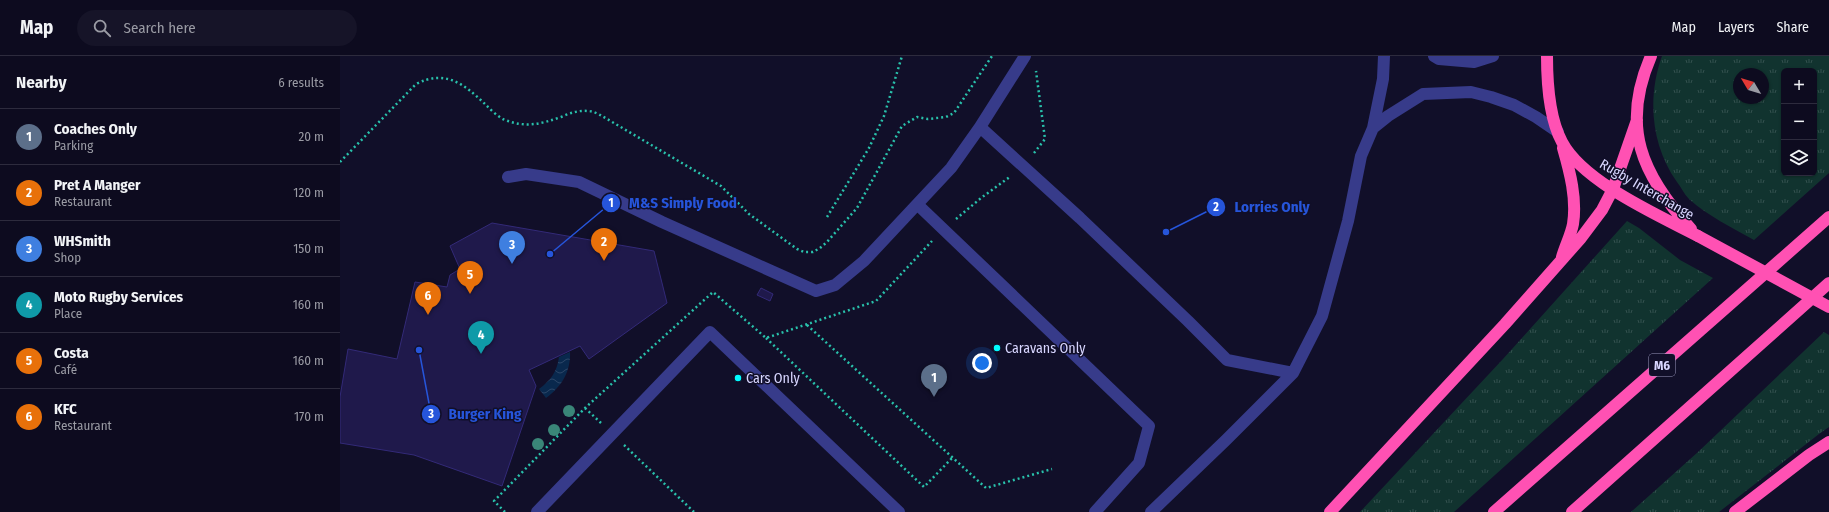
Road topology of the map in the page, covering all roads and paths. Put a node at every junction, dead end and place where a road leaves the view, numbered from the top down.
1 (902, 56) edge
2 (992, 56) edge
3 (1025, 56) edge
4 (1384, 56) edge
5 (1434, 56) edge
6 (1493, 56) edge
7 (1547, 56) edge
8 (1651, 56) edge
9 (1637, 120) junction
10 (980, 127) junction
11 (1373, 128) junction
12 (1560, 137) junction
13 (340, 162) edge
14 (508, 177) dead end
15 (1613, 190) junction
16 (918, 205) junction
17 (826, 216) dead end
18 (1829, 217) edge
19 (1698, 236) junction
20 (1560, 262) junction
21 (1829, 283) edge
22 (1829, 307) edge
23 (806, 324) dead end
24 (766, 338) dead end
25 (1293, 373) junction
26 (585, 408) dead end
27 (612, 434) junction
28 (1829, 442) edge
29 (952, 457) junction
30 (1052, 469) dead end
31 (494, 501) dead end
32 (505, 512) edge
33 (537, 512) edge
34 (694, 512) edge
35 (899, 512) edge
36 (1095, 512) edge
37 (1151, 512) edge
38 (1330, 512) edge
39 (1494, 512) edge
40 (1572, 512) edge
41 (1735, 512) edge

1 - 17 path
2 - 13 path
3 - 10 lane
4 - 11 lane
5 - 6 lane
7 - 12 highway, Rugby Interchange
8 - 9 highway, Rugby Interchange
9 - 15 highway
9 - 19 highway, Rugby Interchange
10 - 16 lane
10 - 25 lane
11 - 12 lane
11 - 25 lane
12 - 15 highway, Rugby Interchange
12 - 20 highway
14 - 16 lane
15 - 19 highway, Rugby Interchange
15 - 20 highway
16 - 36 lane
18 - 39 highway, M6
19 - 22 highway, Rugby Interchange, bridge
20 - 38 highway
21 - 40 highway
23 - 29 path
24 - 29 path
25 - 37 lane
26 - 27 path
27 - 33 lane
27 - 34 path
27 - 35 lane
28 - 41 highway
29 - 30 path
31 - 32 path

